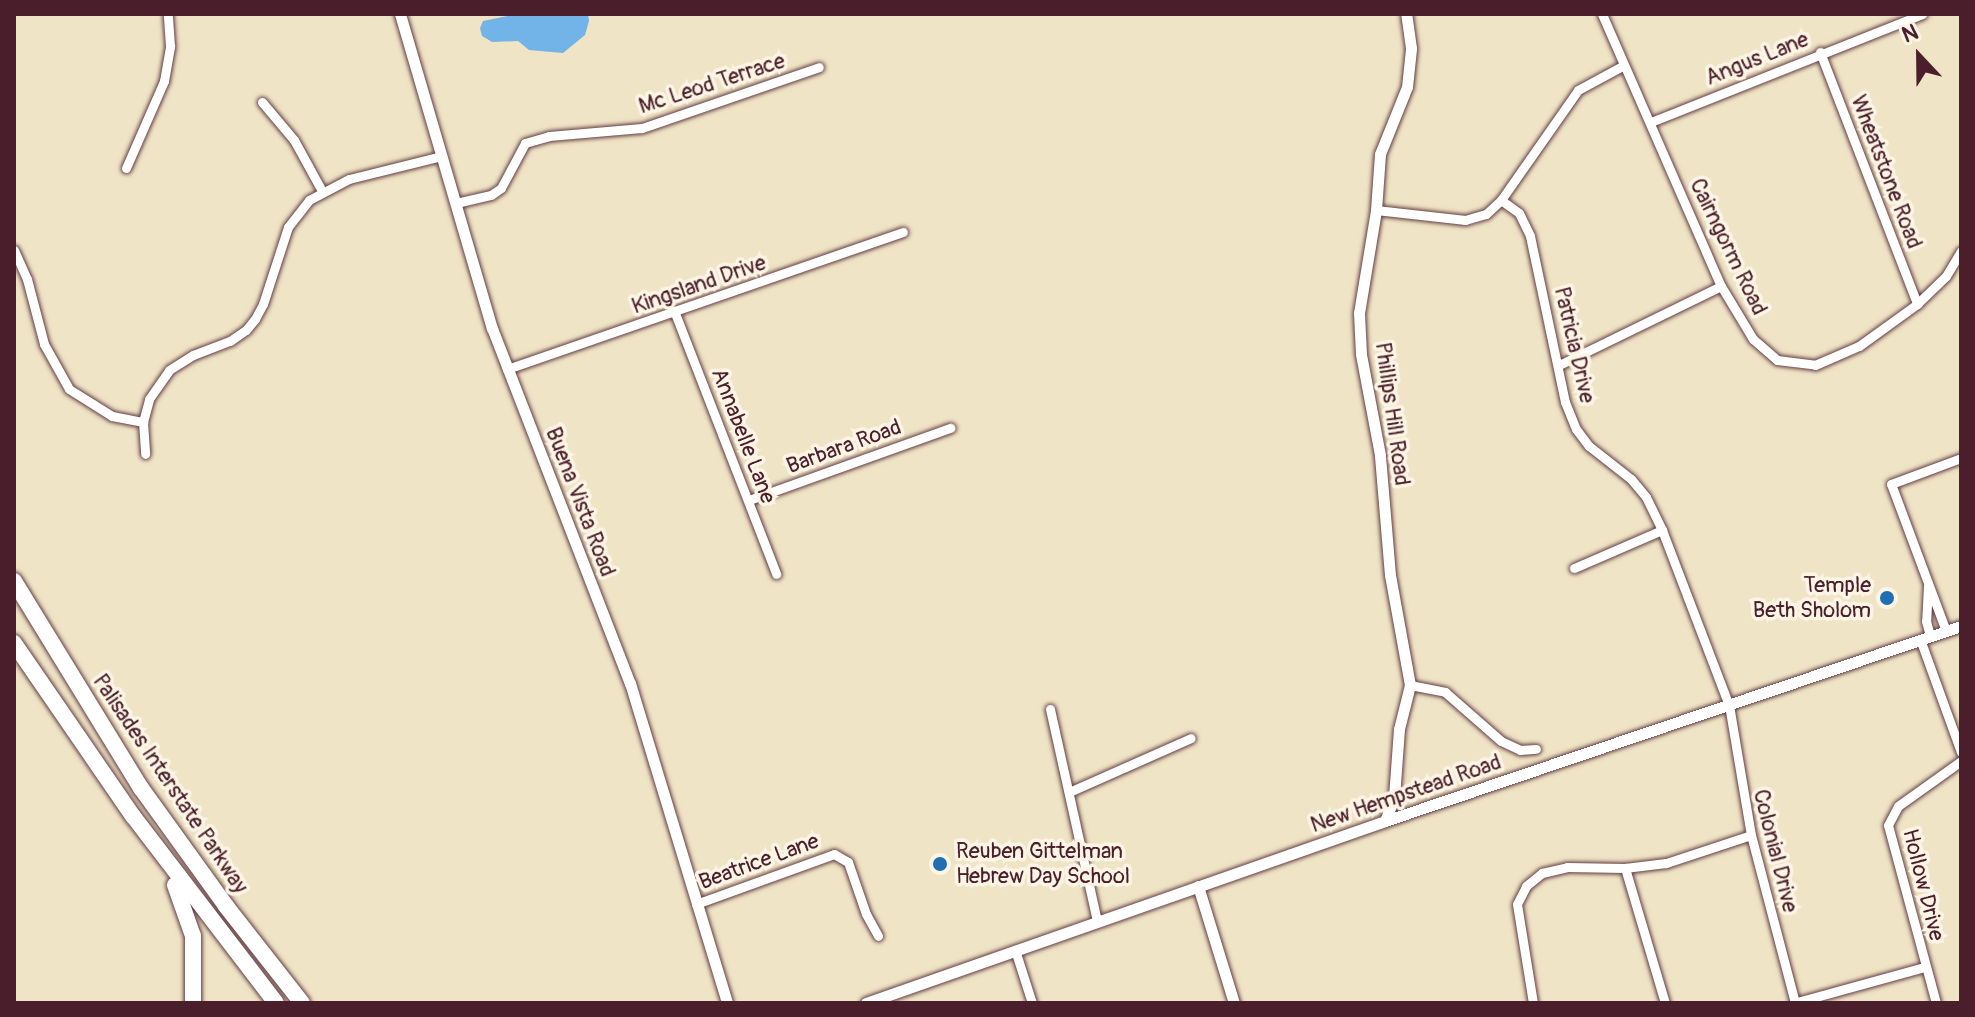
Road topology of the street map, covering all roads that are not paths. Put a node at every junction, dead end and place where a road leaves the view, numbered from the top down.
1 (168, 14) edge
2 (400, 14) edge
3 (1406, 14) edge
4 (1602, 14) edge
5 (1922, 14) edge
6 (1901, 17) edge
7 (1820, 52) junction
8 (1624, 65) junction
9 (819, 67) dead end
10 (262, 102) dead end
11 (1651, 122) junction
12 (442, 156) junction
13 (126, 168) dead end
14 (322, 191) junction
15 (1501, 200) junction
16 (456, 203) junction
17 (1376, 210) junction
18 (903, 232) dead end
19 (14, 250) edge
20 (1961, 251) edge
21 (1721, 286) junction
22 (1917, 304) junction
23 (675, 313) junction
24 (1559, 365) junction
25 (507, 369) junction
26 (143, 422) junction
27 (950, 428) dead end
28 (145, 454) dead end
29 (1961, 458) edge
30 (749, 500) junction
31 (1662, 530) junction
32 (1574, 568) dead end
33 (776, 574) dead end
34 (14, 581) edge
35 (1929, 582) junction
36 (1961, 626) edge
37 (1946, 631) junction
38 (1925, 638) junction
39 (14, 643) edge
40 (1410, 685) junction
41 (1729, 705) junction
42 (1050, 709) dead end
43 (1191, 738) dead end
44 (1536, 749) dead end
45 (1961, 752) edge
46 (1961, 761) edge
47 (116, 792) junction
48 (1069, 792) junction
49 (1385, 821) junction
50 (1751, 835) junction
51 (1625, 868) junction
52 (1198, 886) junction
53 (696, 904) junction
54 (1097, 921) junction
55 (878, 936) dead end
56 (1015, 950) junction
57 (1925, 967) junction
58 (894, 998) edge
59 (193, 1003) edge
60 (276, 1003) edge
61 (302, 1003) edge
62 (727, 1003) edge
63 (866, 1003) edge
64 (1032, 1003) edge
65 (1234, 1003) edge
66 (1533, 1003) edge
67 (1665, 1003) edge
68 (1794, 1003) edge
69 (1936, 1003) edge

1 - 13 street
2 - 12 street, Buena Vista Road
3 - 17 street, Phillips Hill Road
4 - 8 street, Cairngorm Road
5 - 6 street, Angus Lane
6 - 7 street, Angus Lane
7 - 11 street, Angus Lane
7 - 22 street, Wheatstone Road
8 - 11 street, Cairngorm Road
8 - 15 street
9 - 16 street, Mc Leod Terrace
10 - 14 street
11 - 21 street, Cairngorm Road
12 - 14 street
12 - 16 street, Buena Vista Road
14 - 26 street
15 - 17 street
15 - 24 street, Patricia Drive
16 - 25 street, Buena Vista Road
17 - 40 street, Phillips Hill Road
18 - 23 street, Kingsland Drive
19 - 26 street
20 - 22 street, Cairngorm Road
21 - 22 street, Cairngorm Road
21 - 24 street
23 - 25 street, Kingsland Drive
23 - 30 street, Annabelle Lane
24 - 31 street, Patricia Drive
25 - 53 street, Buena Vista Road
26 - 28 street
27 - 30 street, Barbara Road
29 - 35 street
30 - 33 street, Annabelle Lane
31 - 32 street
31 - 41 street, Patricia Drive
34 - 61 highway, Palisades Interstate Parkway
35 - 37 street
35 - 38 street
36 - 37 street, New Hempstead Road
37 - 38 street, New Hempstead Road
38 - 41 street, New Hempstead Road
38 - 45 street
39 - 47 highway, Palisades Interstate Parkway
40 - 44 street
40 - 49 street, Phillips Hill Road
41 - 49 street, New Hempstead Road
41 - 50 street, Colonial Drive
42 - 48 street
43 - 48 street
46 - 57 street, Hollow Drive
47 - 59 highway
47 - 60 highway, Palisades Interstate Parkway
48 - 54 street
49 - 52 street, New Hempstead Road
50 - 51 street
50 - 68 street, Colonial Drive
51 - 66 street
51 - 67 street
52 - 54 street, New Hempstead Road
52 - 65 street
53 - 55 street, Beatrice Lane
53 - 62 street, Buena Vista Road
54 - 56 street, New Hempstead Road
56 - 58 street, New Hempstead Road
56 - 64 street
57 - 68 street
57 - 69 street, Hollow Drive
58 - 63 street, New Hempstead Road

